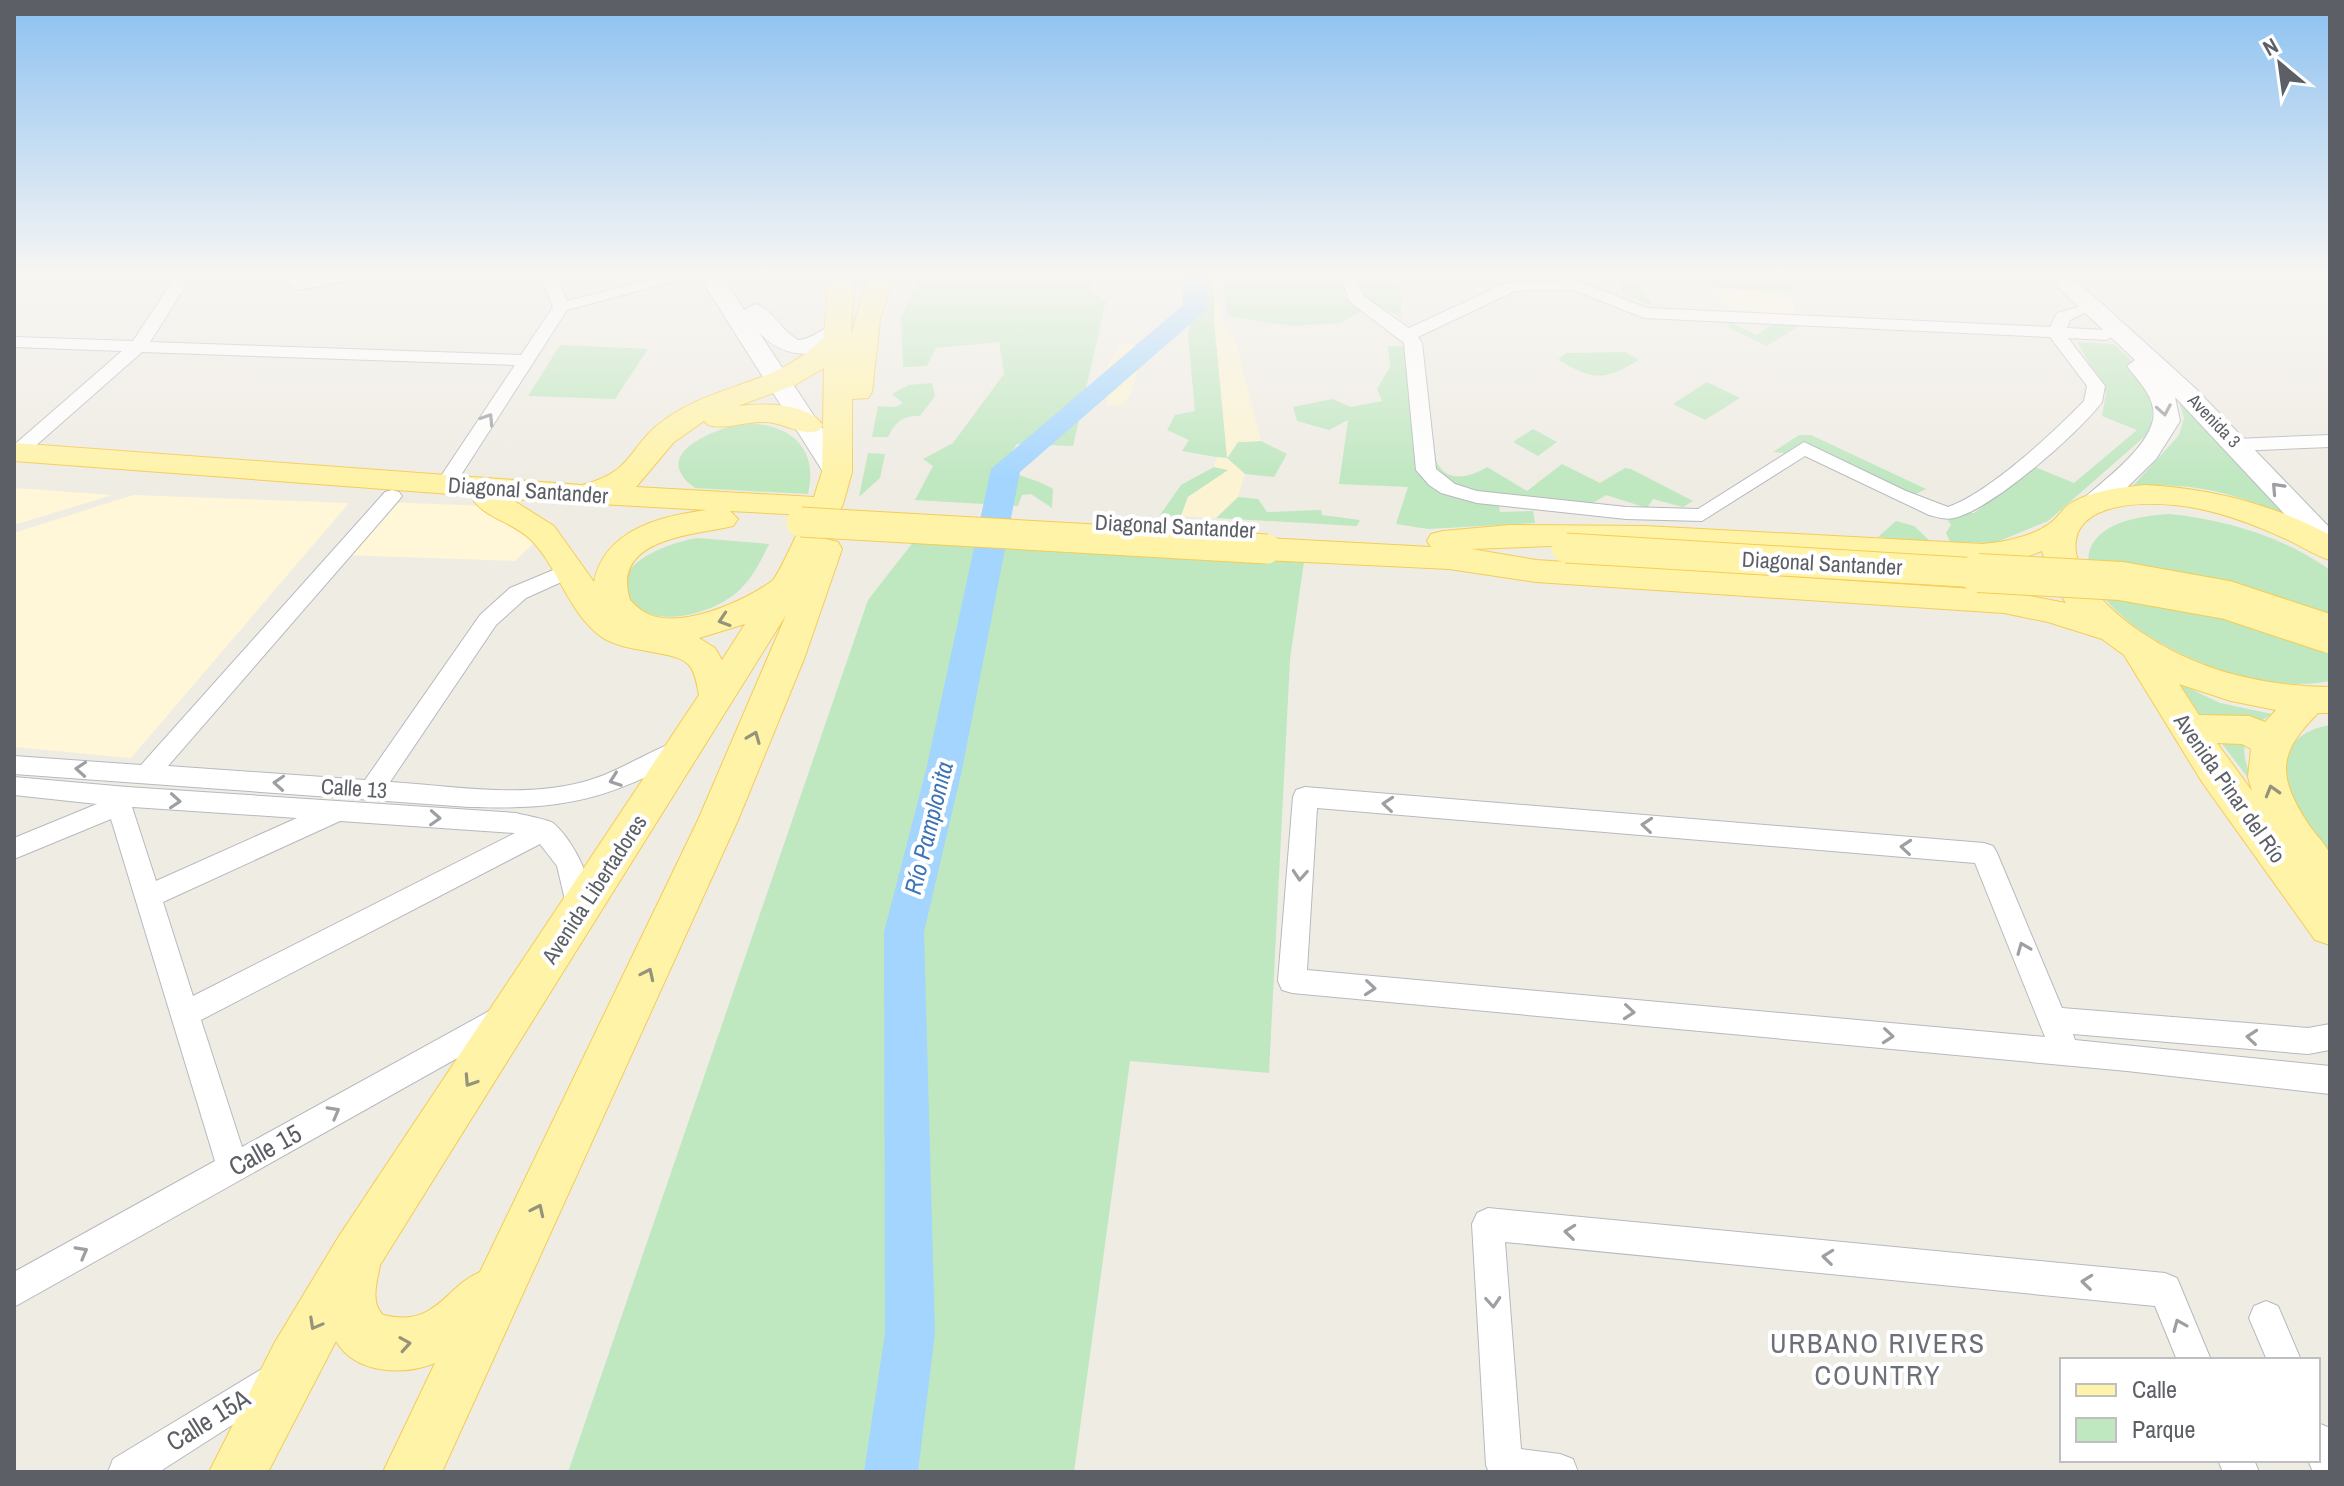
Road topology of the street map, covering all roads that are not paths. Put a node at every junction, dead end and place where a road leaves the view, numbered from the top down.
1 (28, 342) edge
2 (141, 342) edge
3 (538, 342) edge
4 (755, 342) edge
5 (780, 342) edge
6 (819, 342) edge
7 (831, 342) edge
8 (838, 342) edge
9 (864, 342) edge
10 (1413, 342) edge
11 (2062, 342) edge
12 (2114, 342) edge
13 (2130, 342) edge
14 (139, 345) junction
15 (527, 360) junction
16 (780, 380) junction
17 (808, 425) junction
18 (2330, 441) edge
19 (2236, 445) junction
20 (15, 460) edge
21 (837, 472) junction
22 (445, 485) junction
23 (574, 494) junction
24 (392, 496) junction
25 (490, 501) junction
26 (697, 501) junction
27 (2093, 505) junction
28 (804, 513) junction
29 (737, 518) junction
30 (1702, 522) junction
31 (2062, 531) junction
32 (1489, 536) junction
33 (2330, 547) edge
34 (1446, 550) junction
35 (1928, 553) junction
36 (1567, 556) junction
37 (570, 570) junction
38 (790, 580) junction
39 (2330, 634) edge
40 (2125, 638) junction
41 (2330, 649) edge
42 (718, 696) junction
43 (2319, 700) edge
44 (2187, 728) junction
45 (2271, 743) junction
46 (685, 747) junction
47 (14, 765) edge
48 (147, 774) junction
49 (14, 786) edge
50 (372, 789) junction
51 (123, 801) junction
52 (335, 812) junction
53 (544, 830) junction
54 (14, 849) edge
55 (148, 897) junction
56 (2323, 904) edge
57 (579, 914) junction
58 (2330, 941) edge
59 (516, 1010) junction
60 (185, 1014) junction
61 (2052, 1020) junction
62 (2114, 1026) junction
63 (2330, 1037) edge
64 (2066, 1053) junction
65 (2127, 1058) junction
66 (2330, 1080) edge
67 (233, 1168) junction
68 (358, 1251) junction
69 (505, 1280) junction
70 (14, 1290) edge
71 (2266, 1318) dead end
72 (2193, 1358) edge
73 (2283, 1358) edge
74 (290, 1368) junction
75 (2320, 1446) edge
76 (2330, 1470) edge
77 (126, 1472) edge
78 (238, 1472) edge
79 (412, 1472) edge
80 (1560, 1472) edge

1 - 14 street
2 - 14 street
3 - 15 street
4 - 16 main road
5 - 6 main road
7 - 16 main road
8 - 21 main road, Avenida Libertadores
69 -> 9 main road
10 - 30 street
11 - 30 street
12 -> 27 main road, Avenida 3
13 - 19 main road, Avenida 3
14 - 15 street
14 - 20 street
22 -> 15 street
16 - 17 main road
16 - 23 main road
17 - 21 main road
17 - 26 main road
18 - 19 street
33 -> 19 main road, Avenida 3
20 - 22 main road, Diagonal Santander
20 - 24 main road, Diagonal Santander
21 - 38 main road, Avenida Libertadores
22 - 23 main road, Diagonal Santander
23 - 26 main road, Diagonal Santander
24 - 25 main road, Diagonal Santander
24 - 48 street
25 - 29 main road, Diagonal Santander
25 - 37 main road
26 - 28 main road, Diagonal Santander
27 - 31 main road
27 - 33 main road
28 - 29 main road, Diagonal Santander
28 - 34 main road, Diagonal Santander, bridge
38 -> 29 main road
30 - 32 street
30 - 35 street
31 - 35 main road
31 - 40 main road
32 - 34 main road
32 - 35 main road
34 - 36 main road, Diagonal Santander
34 - 40 main road
36 - 39 main road, Diagonal Santander, bridge
36 - 41 main road, Diagonal Santander
37 - 42 main road
37 - 50 street
38 - 42 main road, Avenida Libertadores
40 - 43 main road
40 - 44 main road, Avenida Pinar del Río
42 - 46 main road, Avenida Libertadores
43 - 45 main road
44 - 45 main road
44 - 56 main road, Avenida Pinar del Río
56 -> 45 main road, Avenida Pinar del Río
46 -> 50 street, Calle 13
46 - 57 main road, Avenida Libertadores
48 -> 47 street, Calle 13
50 -> 48 street, Calle 13
49 - 51 street, Calle 13
51 -> 52 street, Calle 13
51 - 54 street
51 - 55 street
52 -> 53 street, Calle 13
52 - 55 street
53 - 57 street
53 - 60 street
55 - 60 street
56 - 58 street
57 - 59 main road, Avenida Libertadores
67 -> 59 street, Calle 15
59 -> 68 main road, Avenida Libertadores
60 - 67 street
61 - 62 street
61 - 64 street
61 -> 64 street
63 -> 62 street
62 - 65 street
64 - 65 street
65 - 66 street
70 -> 67 street, Calle 15
68 -> 69 main road
68 -> 74 main road, Avenida Libertadores
69 - 79 main road
71 - 73 street
72 -> 80 street
74 - 77 street, Calle 15A
74 - 78 main road, Avenida Libertadores
75 - 76 street

